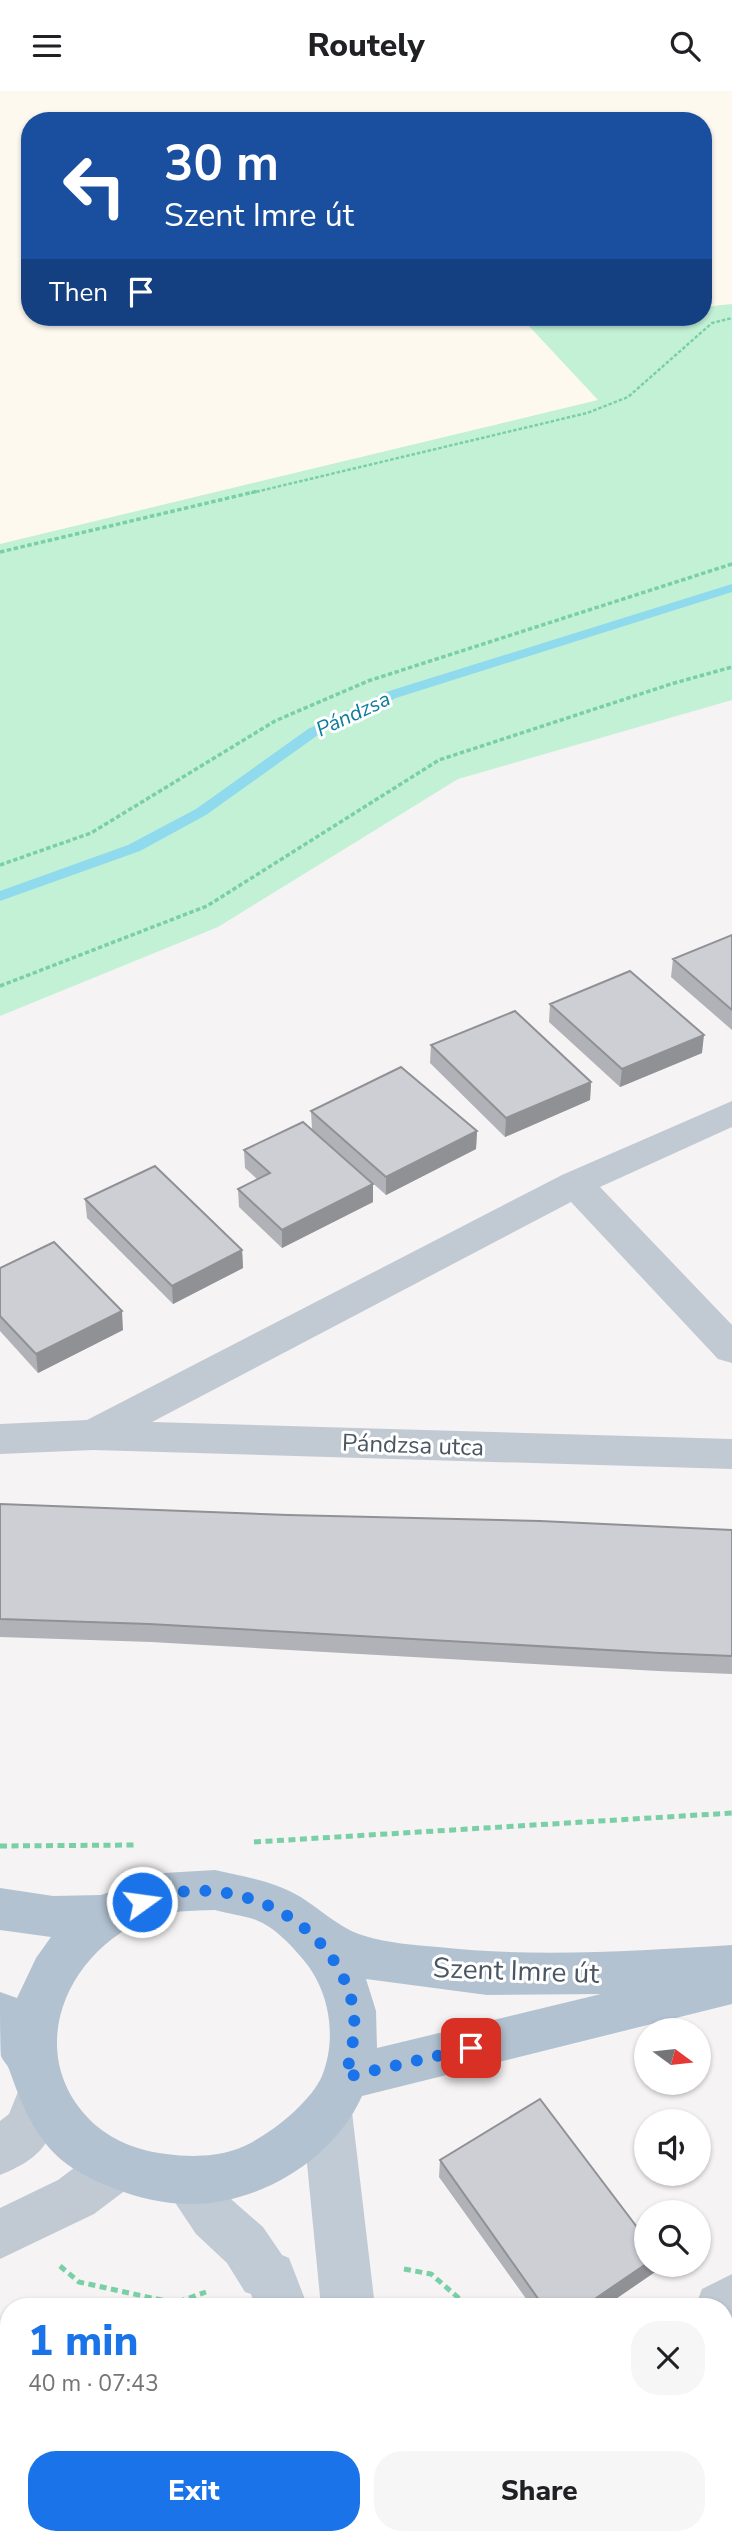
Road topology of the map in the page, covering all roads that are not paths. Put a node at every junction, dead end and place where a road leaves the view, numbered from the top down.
1 (732, 1112) edge
2 (575, 1184) junction
3 (732, 1349) edge
4 (93, 1435) junction
5 (0, 1439) edge
6 (732, 1454) edge
7 (0, 1909) edge
8 (106, 1916) junction
9 (308, 1928) junction
10 (732, 1966) edge
11 (732, 1983) edge
12 (0, 2014) edge
13 (37, 2076) junction
14 (336, 2094) junction
15 (0, 2151) edge
16 (117, 2167) junction
17 (190, 2181) junction
18 (0, 2234) edge
19 (279, 2298) edge
20 (347, 2298) edge

1 - 2 street, Pándzsa utca
2 - 3 street
2 - 4 street, Pándzsa utca
4 - 5 street, Pándzsa utca
4 - 6 street, Pándzsa utca
7 - 8 main road
8 - 9 main road, Szent Imre út
8 - 13 main road
9 - 10 main road, Szent Imre út
9 - 14 main road
11 - 14 main road, Szent Imre út
12 - 13 main road
13 - 15 street
13 - 16 main road
14 - 17 main road
14 - 20 main road
16 - 17 main road
16 - 18 street
17 - 19 main road

